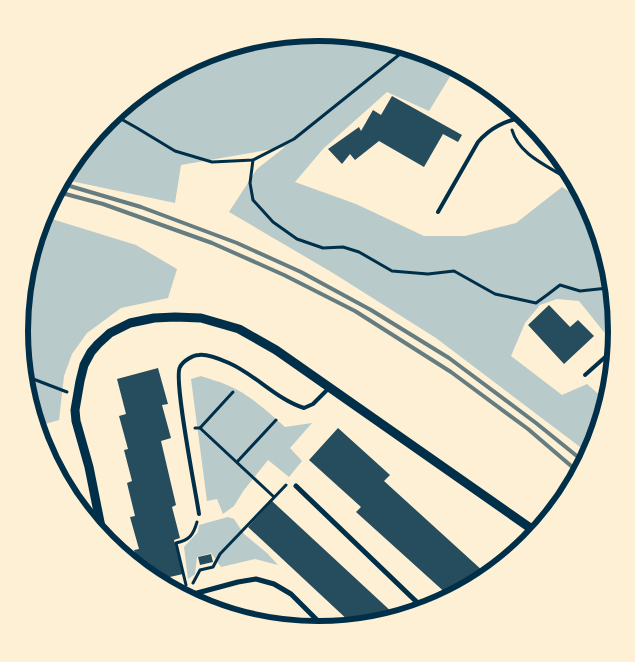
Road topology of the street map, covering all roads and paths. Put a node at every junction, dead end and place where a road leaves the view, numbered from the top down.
1 (401, 53) edge
2 (120, 118) edge
3 (515, 118) edge
4 (513, 133) dead end
5 (253, 160) junction
6 (562, 174) edge
7 (438, 212) dead end
8 (604, 288) edge
9 (606, 356) edge
10 (586, 375) dead end
11 (31, 378) edge
12 (330, 388) junction
13 (233, 392) dead end
14 (77, 395) junction
15 (276, 420) dead end
16 (200, 428) junction
17 (185, 430) junction
18 (237, 462) junction
19 (296, 486) joint
20 (274, 497) junction
21 (199, 514) joint
22 (100, 523) edge
23 (530, 528) edge
24 (195, 594) edge
25 (418, 603) edge
26 (318, 621) edge

1 - 5 path
2 - 5 path
3 - 7 lane
4 - 6 path
5 - 8 path
9 - 10 lane
11 - 14 path
12 - 14 street
12 - 17 lane
12 - 23 street
13 - 16 path
14 - 22 street
15 - 18 path
16 - 17 path
16 - 18 path
17 - 21 lane
18 - 20 path
19 - 20 path
19 - 25 street
20 - 21 path
24 - 26 street

